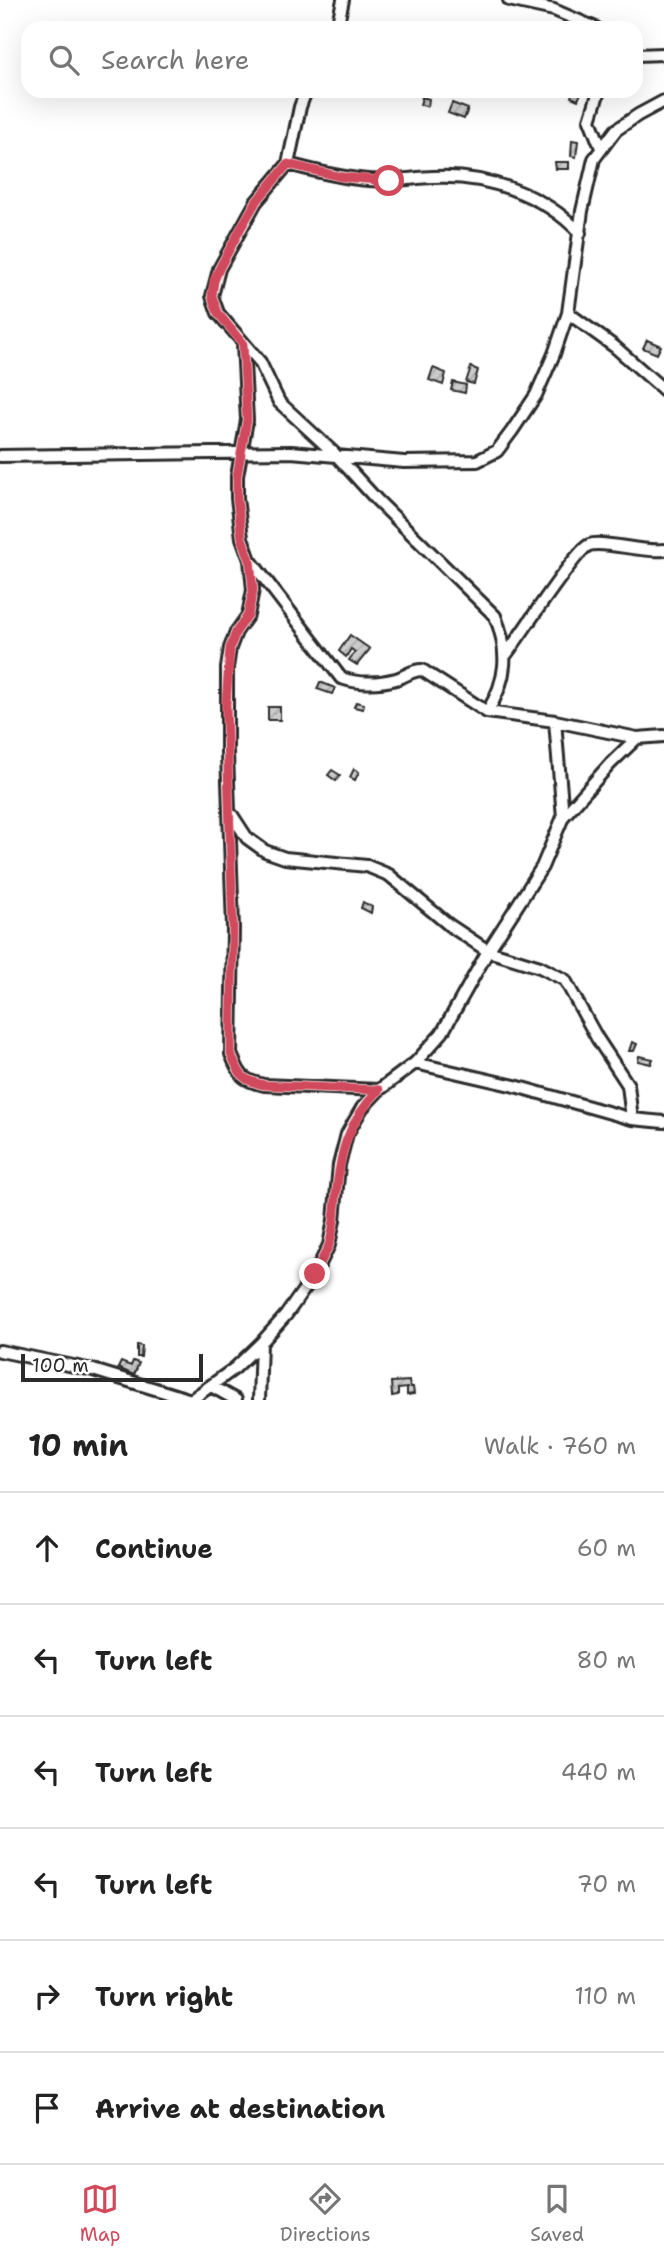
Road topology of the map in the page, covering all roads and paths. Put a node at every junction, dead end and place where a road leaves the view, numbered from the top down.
1 (343, 0) edge
2 (509, 0) edge
3 (338, 21) edge
4 (580, 21) edge
5 (664, 54) edge
6 (643, 55) edge
7 (303, 98) edge
8 (597, 98) edge
9 (664, 101) edge
10 (601, 148) junction
11 (288, 164) junction
12 (580, 233) junction
13 (568, 313) junction
14 (243, 344) junction
15 (664, 390) edge
16 (240, 453) junction
17 (335, 454) junction
18 (0, 456) edge
19 (664, 550) edge
20 (250, 560) junction
21 (505, 656) junction
22 (487, 712) junction
23 (555, 721) junction
24 (664, 736) edge
25 (637, 738) junction
26 (230, 813) junction
27 (563, 817) junction
28 (488, 951) junction
29 (415, 1063) junction
30 (379, 1090) junction
31 (632, 1119) junction
32 (664, 1122) edge
33 (261, 1342) junction
34 (0, 1351) edge
35 (211, 1387) junction
36 (191, 1400) edge
37 (236, 1400) edge
38 (259, 1400) edge

1 - 3 street
2 - 4 street
5 - 6 street
7 - 11 street
8 - 10 street
9 - 10 street
10 - 12 street
11 - 12 street
11 - 14 street
12 - 13 street
13 - 15 street
13 - 17 street
14 - 16 street
14 - 17 street
16 - 17 street
16 - 18 street
16 - 20 street
17 - 21 street
19 - 21 street
20 - 22 street
20 - 26 street
21 - 22 street
22 - 23 street
23 - 25 street
23 - 27 street
24 - 25 street
25 - 27 street
26 - 28 street
26 - 30 street
27 - 28 street
28 - 29 street
28 - 31 street
29 - 30 street
29 - 31 street
30 - 33 street
31 - 32 street
33 - 35 street
33 - 38 street
34 - 36 street
35 - 36 street
35 - 37 street

